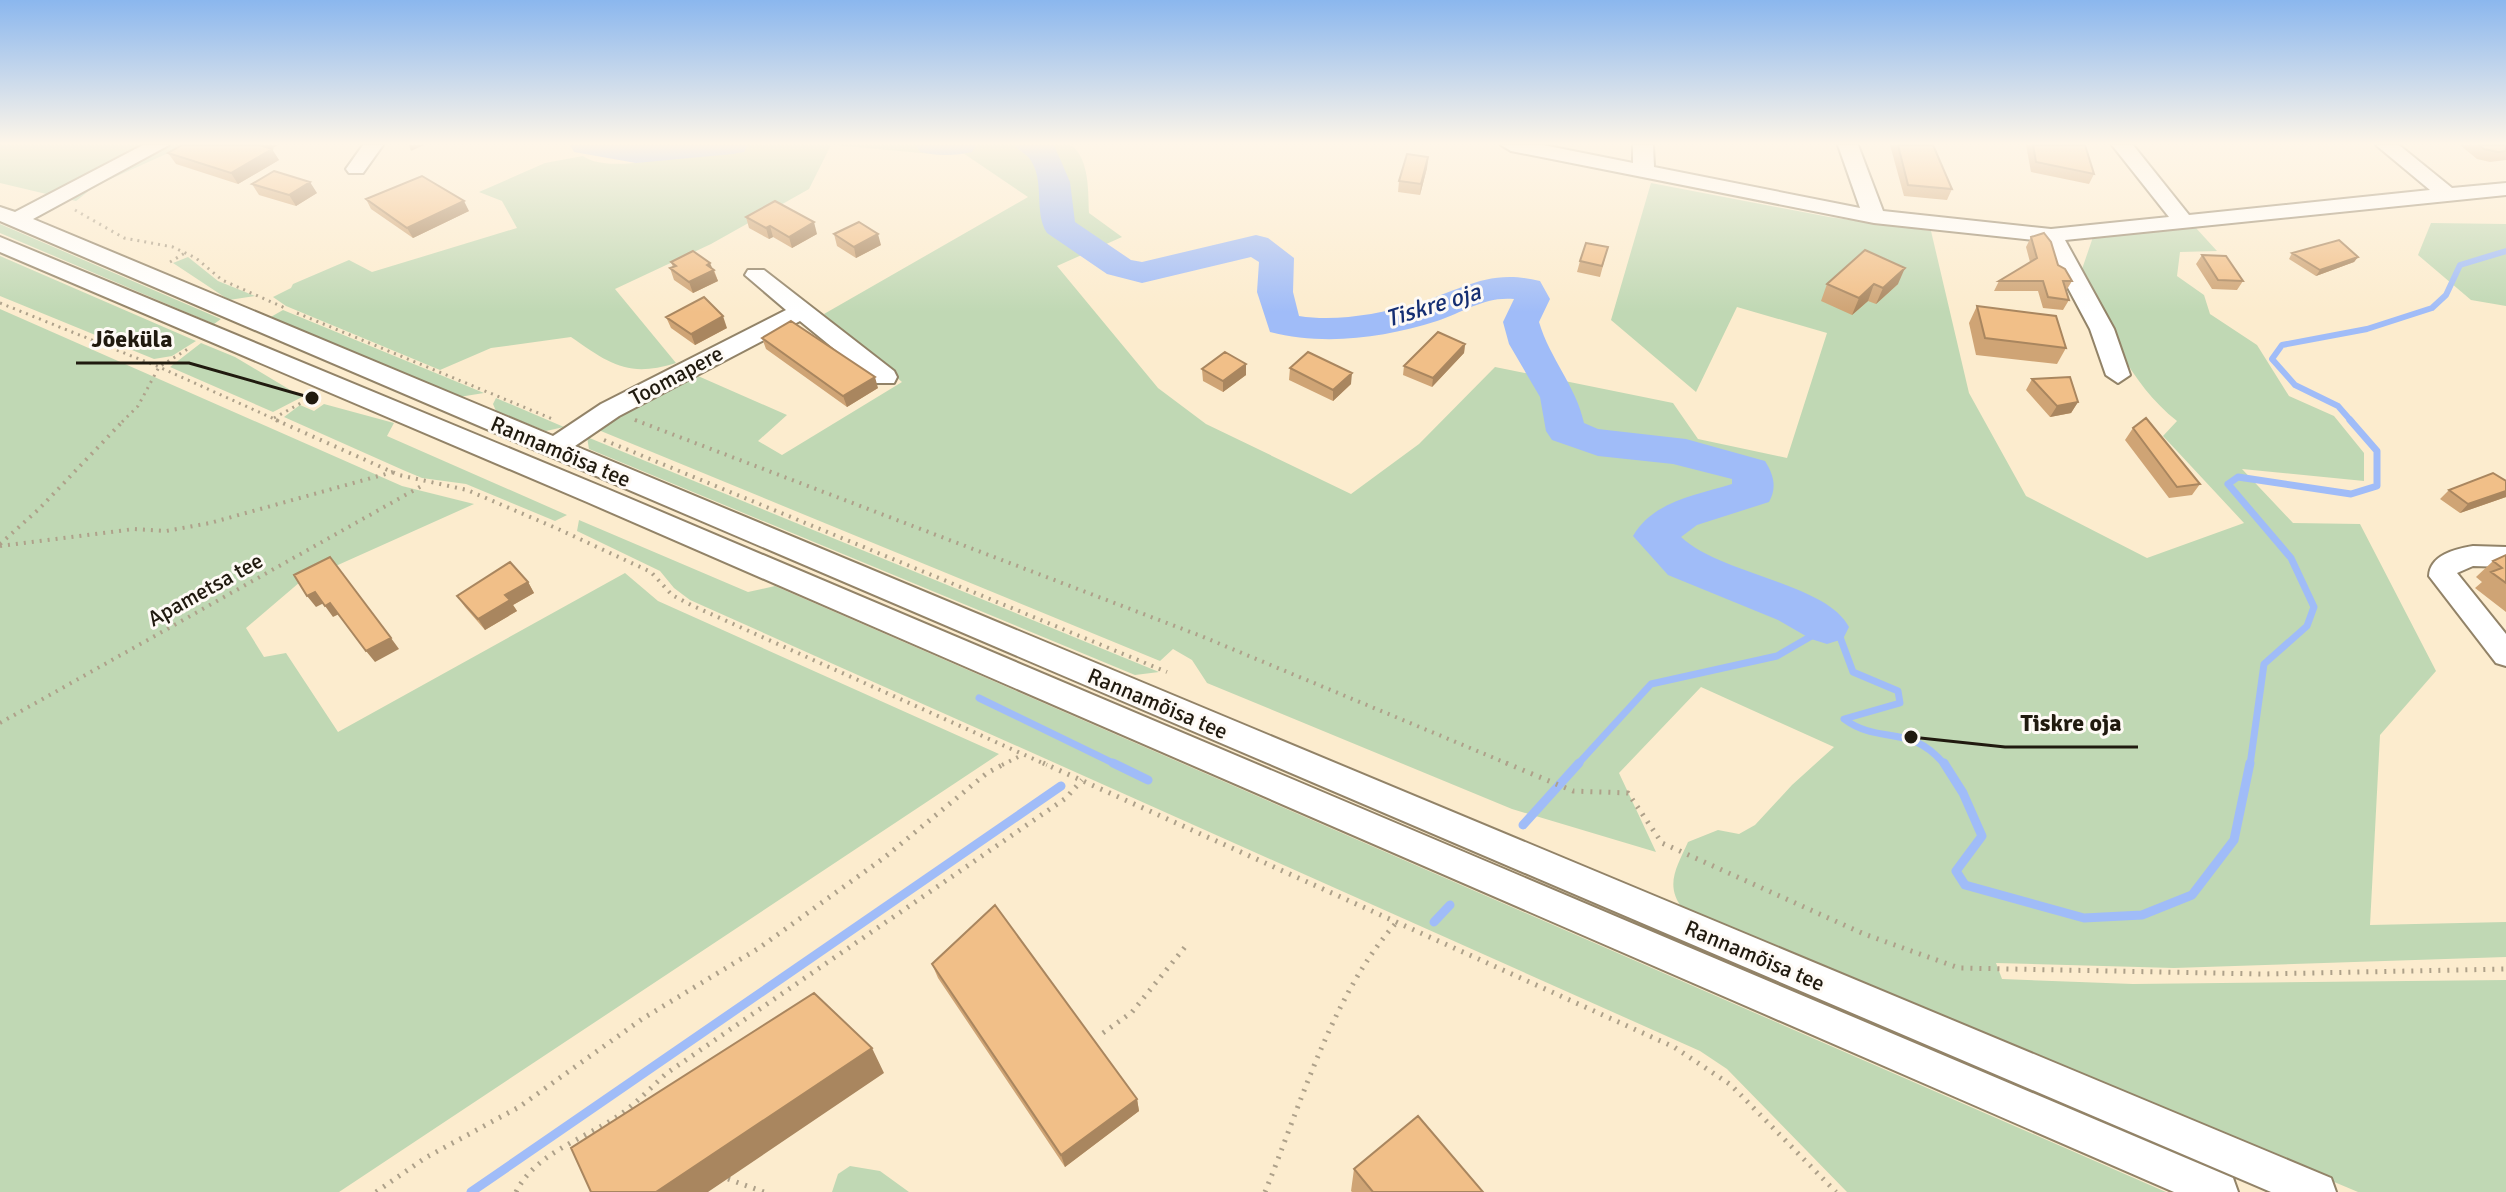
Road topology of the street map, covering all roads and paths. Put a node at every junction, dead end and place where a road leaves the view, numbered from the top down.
1 (40, 201) edge
2 (1786, 201) edge
3 (1868, 201) edge
4 (2167, 201) edge
5 (2395, 201) edge
6 (7, 216) edge
7 (1874, 217) junction
8 (2185, 223) junction
9 (2051, 235) junction
10 (0, 244) edge
11 (185, 253) dead end
12 (164, 262) dead end
13 (756, 275) dead end
14 (0, 303) edge
15 (802, 311) junction
16 (159, 367) junction
17 (2118, 375) dead end
18 (885, 377) dead end
19 (312, 398) dead end
20 (610, 410) junction
21 (274, 418) junction
22 (554, 448) junction
23 (393, 472) junction
24 (425, 484) junction
25 (0, 545) edge
26 (2506, 557) edge
27 (2506, 655) edge
28 (0, 723) edge
29 (1024, 754) junction
30 (1082, 780) junction
31 (1397, 922) junction
32 (1185, 947) dead end
33 (2506, 969) edge
34 (1103, 1033) dead end
35 (728, 1179) edge
36 (376, 1192) edge
37 (516, 1192) edge
38 (764, 1192) edge
39 (1265, 1192) edge
40 (1836, 1192) edge
41 (2219, 1192) edge
42 (2317, 1192) edge

1 - 6 street
2 - 7 street
3 - 7 street
4 - 8 street
5 - 8 street
6 - 22 street, Rannamõisa tee
7 - 9 street
8 - 9 street
9 - 17 street
10 - 41 street, Rannamõisa tee
11 - 12 path
13 - 15 street
14 - 16 path
15 - 18 street
15 - 20 street, Toomapere
16 - 21 path
16 - 25 path
19 - 21 path
20 - 22 street, Toomapere
20 - 33 path
21 - 23 path
22 - 42 street, Rannamõisa tee
23 - 24 path
23 - 25 path
24 - 28 path, Apametsa tee
24 - 29 path
26 - 27 street
29 - 30 path
29 - 36 path
30 - 31 path
30 - 37 path
31 - 39 path
31 - 40 path
32 - 34 path
35 - 38 path

